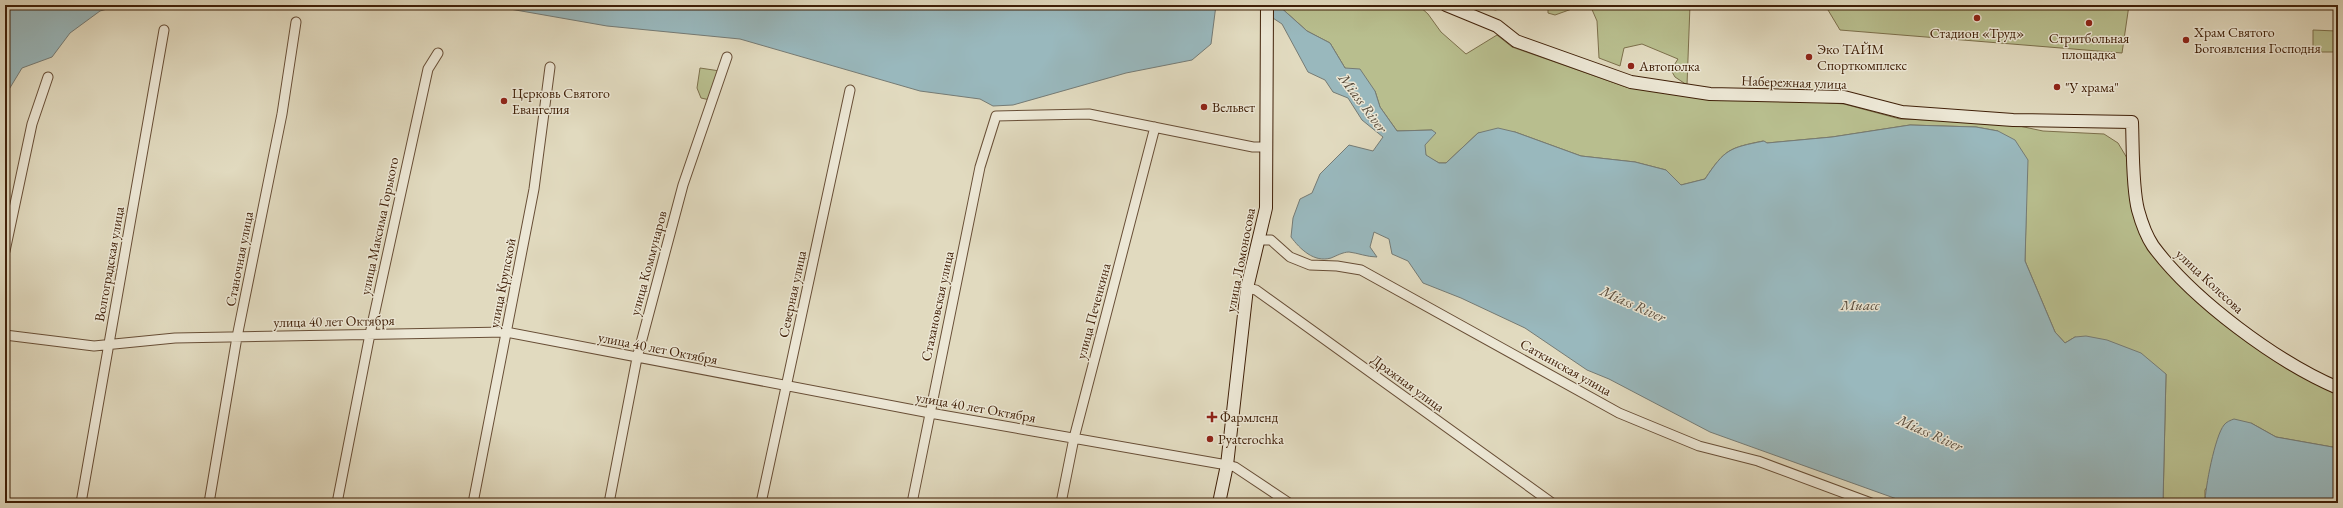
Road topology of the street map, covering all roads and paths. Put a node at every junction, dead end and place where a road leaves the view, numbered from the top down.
1 (1267, 5) edge
2 (1446, 5) edge
3 (296, 22) dead end
4 (164, 30) dead end
5 (438, 53) dead end
6 (727, 57) dead end
7 (550, 68) dead end
8 (48, 77) dead end
9 (850, 90) dead end
10 (2132, 122) joint
11 (1155, 127) junction
12 (1267, 147) junction
13 (1259, 240) junction
14 (5, 251) edge
15 (1247, 288) junction
16 (506, 332) junction
17 (370, 334) junction
18 (5, 335) edge
19 (237, 337) junction
20 (109, 345) junction
21 (637, 358) junction
22 (787, 386) junction
23 (2338, 388) edge
24 (930, 413) junction
25 (1074, 438) junction
26 (1227, 465) junction
27 (81, 503) edge
28 (209, 503) edge
29 (337, 503) edge
30 (473, 503) edge
31 (609, 503) edge
32 (761, 503) edge
33 (912, 503) edge
34 (1061, 503) edge
35 (1219, 503) edge
36 (1290, 503) edge
37 (1552, 503) edge
38 (1871, 503) edge

1 - 12 street, улица Ломоносова
2 - 10 street, Набережная улица
3 - 19 street, Станочная улица
4 - 20 street, Волгоградская улица
5 - 17 street, улица Максима Горького
6 - 21 street, улица Коммунаров
7 - 16 street, улица Крупской
8 - 14 street
9 - 22 street, Северная улица
10 - 23 street, улица Колесова
11 - 12 street
11 - 24 street, Стахановская улица
11 - 25 street, улица Печенкина
12 - 13 street, улица Ломоносова
13 - 15 street, улица Ломоносова
13 - 38 street, Саткинская улица
15 - 26 street, улица Ломоносова
15 - 37 street, Дражная улица
16 - 17 street, улица 40 лет Октября
16 - 21 street, улица 40 лет Октября
16 - 30 street, улица Крупской
17 - 19 street, улица 40 лет Октября
17 - 29 street, улица Максима Горького
18 - 20 street, улица 40 лет Октября
19 - 20 street, улица 40 лет Октября
19 - 28 street, Станочная улица
20 - 27 street, Волгоградская улица
21 - 22 street, улица 40 лет Октября
21 - 31 street, улица Коммунаров
22 - 24 street, улица 40 лет Октября
22 - 32 street, Северная улица
24 - 25 street, улица 40 лет Октября
24 - 33 street, Стахановская улица
25 - 26 street, улица 40 лет Октября
25 - 34 street, улица Печенкина
26 - 35 street, улица Ломоносова
26 - 36 street, улица 40 лет Октября

